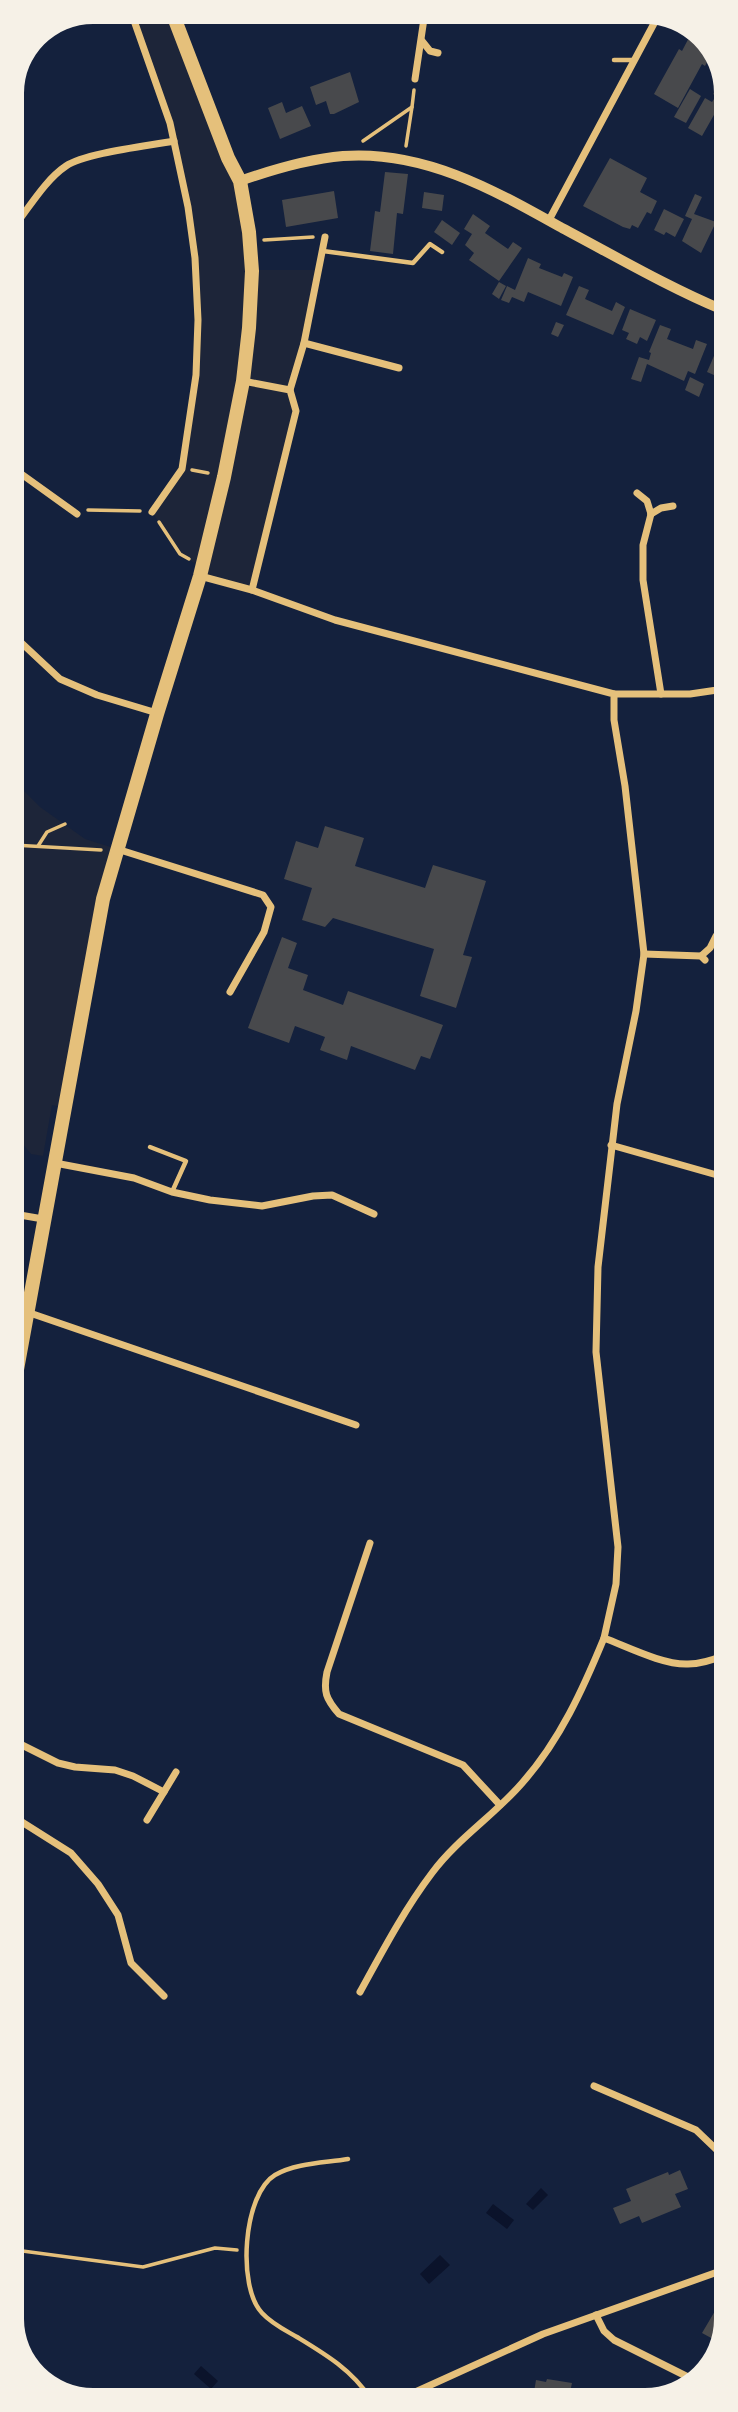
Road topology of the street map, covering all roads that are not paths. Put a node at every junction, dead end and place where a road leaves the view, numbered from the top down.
1 (135, 24) edge
2 (177, 24) edge
3 (424, 25) edge
4 (653, 26) edge
5 (422, 41) junction
6 (438, 53) dead end
7 (614, 60) dead end
8 (635, 60) junction
9 (415, 79) road end
10 (174, 141) junction
11 (240, 181) junction
12 (24, 214) edge
13 (550, 220) junction
14 (325, 237) road end
15 (323, 251) junction
16 (442, 252) dead end
17 (714, 306) edge
18 (304, 343) junction
19 (399, 368) dead end
20 (243, 381) junction
21 (290, 390) junction
22 (24, 476) edge
23 (637, 493) dead end
24 (673, 506) dead end
25 (152, 512) road end
26 (77, 514) road end
27 (651, 514) junction
28 (201, 572) junction
29 (252, 590) junction
30 (24, 645) edge
31 (714, 690) edge
32 (614, 694) junction
33 (661, 694) junction
34 (157, 713) junction
35 (117, 849) junction
36 (714, 939) edge
37 (644, 954) junction
38 (230, 992) dead end
39 (611, 1145) junction
40 (150, 1147) dead end
41 (55, 1163) junction
42 (714, 1174) edge
43 (172, 1192) junction
44 (374, 1214) dead end
45 (24, 1216) edge
46 (43, 1219) junction
47 (27, 1312) junction
48 (24, 1329) edge
49 (356, 1425) dead end
50 (370, 1543) dead end
51 (604, 1638) junction
52 (714, 1659) edge
53 (24, 1746) edge
54 (176, 1772) dead end
55 (164, 1792) junction
56 (500, 1805) junction
57 (147, 1820) dead end
58 (24, 1823) edge
59 (360, 1992) dead end
60 (164, 1996) dead end
61 (594, 2086) dead end
62 (714, 2147) edge
63 (348, 2160) dead end
64 (714, 2273) edge
65 (596, 2315) junction
66 (684, 2375) edge
67 (362, 2387) edge
68 (425, 2388) edge

1 - 10 street
2 - 11 main road
3 - 5 street
4 - 8 street
5 - 6 street
5 - 9 street
7 - 8 lane
8 - 13 street
10 - 12 street
10 - 25 street
11 - 13 street
11 - 20 main road
13 - 17 street
14 - 15 street
15 - 16 lane
15 - 18 street
18 - 19 street
18 - 21 street
20 - 21 street
20 - 28 main road
21 - 29 street
22 - 26 street
23 - 27 street
24 - 27 street
27 - 33 street
28 - 29 street
28 - 34 main road
29 - 32 street
30 - 34 street
31 - 33 street
32 - 33 street
32 - 37 street
34 - 35 main road
35 - 38 street
35 - 41 main road
36 - 37 street
37 - 39 street
39 - 42 street
39 - 51 street
40 - 43 lane
41 - 43 street
41 - 46 main road
43 - 44 street
45 - 46 street
46 - 47 main road
47 - 48 main road
47 - 49 street
50 - 56 street
51 - 52 street
51 - 56 street
53 - 55 street
54 - 55 street
55 - 57 street
56 - 59 street
58 - 60 street
61 - 62 street
63 - 67 lane
64 - 65 street
65 - 66 street
65 - 68 street

